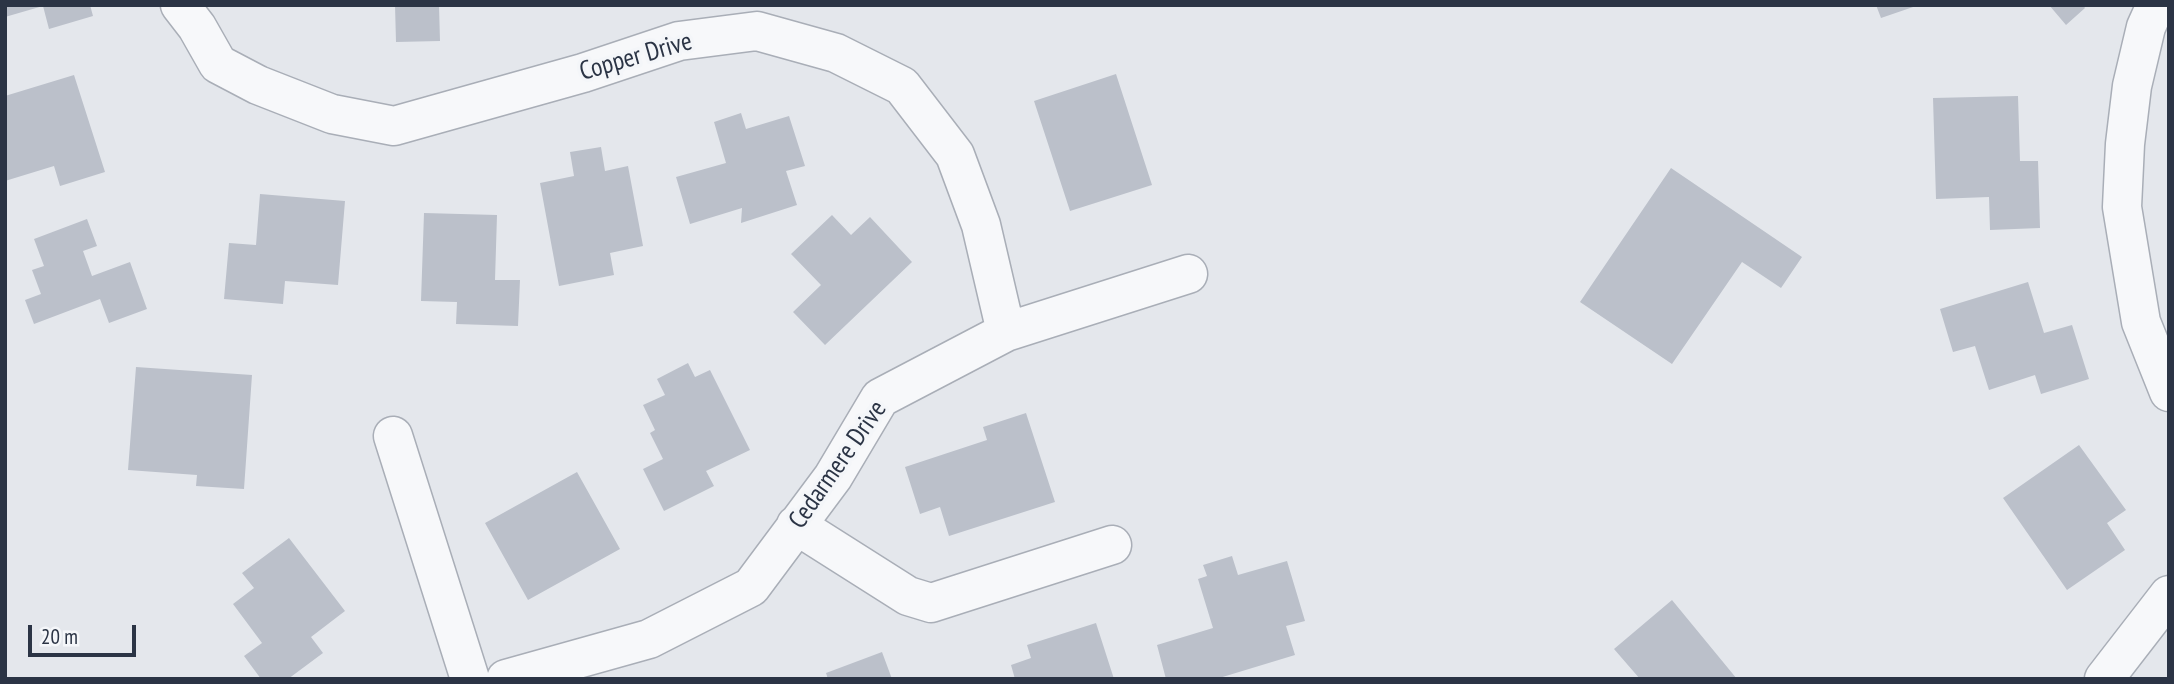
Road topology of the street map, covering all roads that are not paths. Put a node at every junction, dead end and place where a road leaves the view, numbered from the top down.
1 (180, 5) edge
2 (2156, 5) edge
3 (1188, 274) dead end
4 (1006, 332) junction
5 (2169, 392) edge
6 (393, 436) dead end
7 (796, 526) junction
8 (1112, 545) dead end
9 (2169, 596) edge
10 (470, 679) edge
11 (506, 679) edge
12 (2104, 679) edge

1 - 4 street, Copper Drive
2 - 5 street
3 - 4 street, Cedarmere Drive
4 - 7 street, Cedarmere Drive
6 - 10 street
7 - 8 street
7 - 11 street, Cedarmere Drive
9 - 12 street

